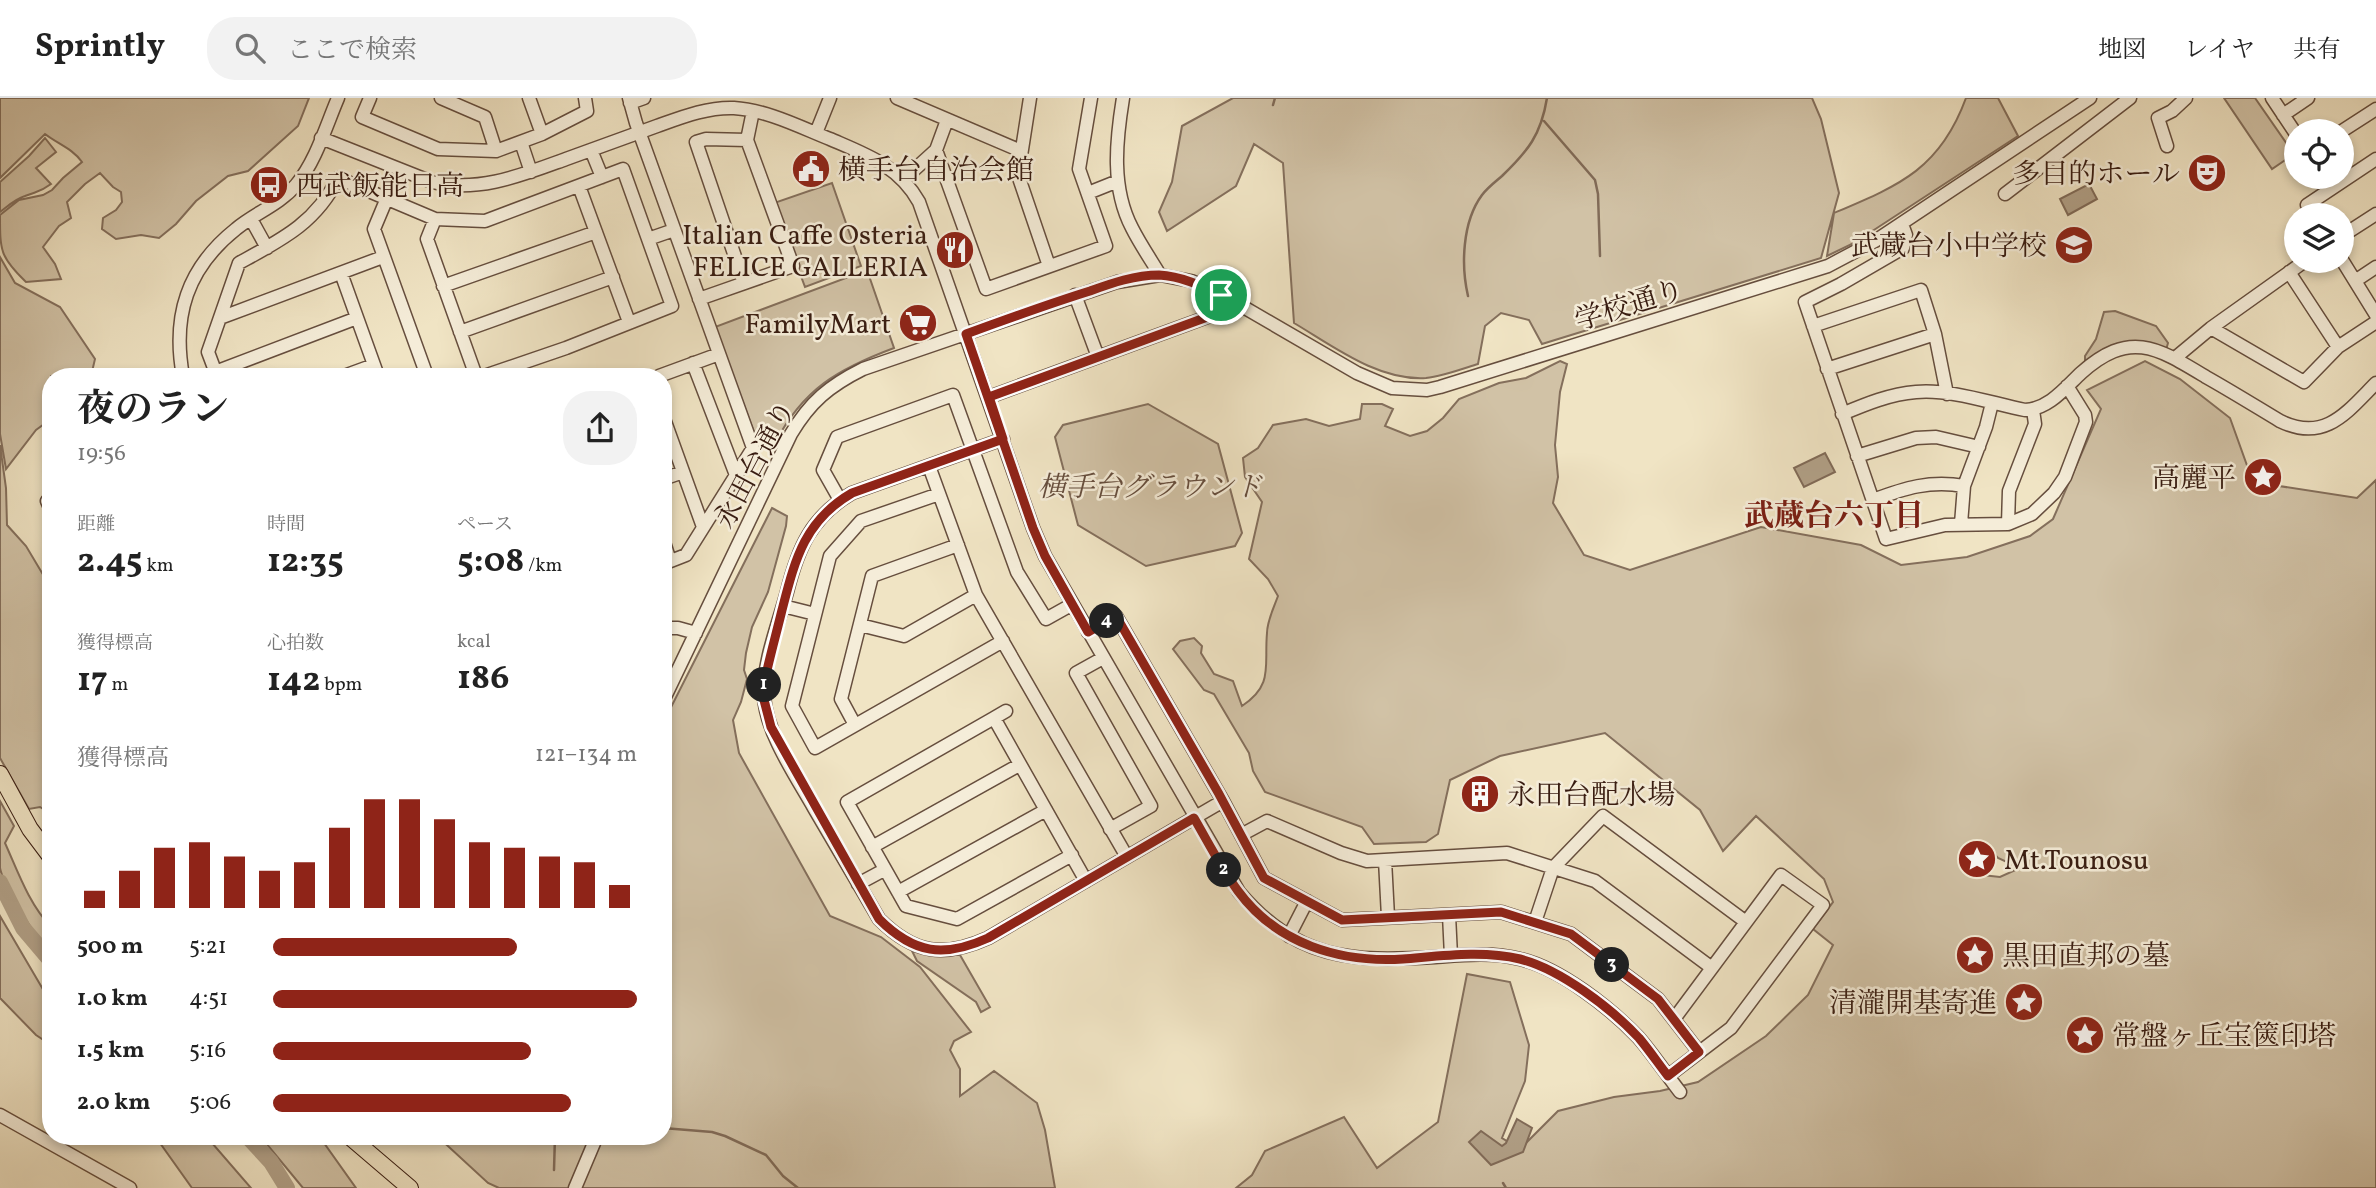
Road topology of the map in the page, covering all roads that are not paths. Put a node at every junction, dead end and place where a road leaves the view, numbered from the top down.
1 (338, 98) edge
2 (370, 98) edge
3 (441, 98) edge
4 (529, 98) edge
5 (584, 98) edge
6 (644, 98) edge
7 (830, 98) edge
8 (897, 98) edge
9 (1030, 98) edge
10 (1091, 98) edge
11 (1122, 98) edge
12 (2090, 98) edge
13 (2130, 98) edge
14 (2186, 98) edge
15 (2272, 98) edge
16 (2308, 98) edge
17 (630, 100) edge
18 (2376, 109) edge
19 (753, 111) junction
20 (2283, 115) junction
21 (2286, 119) edge
22 (947, 120) junction
23 (2354, 123) edge
24 (639, 132) junction
25 (816, 133) junction
26 (542, 134) junction
27 (321, 138) junction
28 (747, 141) junction
29 (522, 142) junction
30 (2167, 146) dead end
31 (591, 150) junction
32 (936, 150) junction
33 (496, 151) junction
34 (1021, 151) junction
35 (2376, 159) edge
36 (531, 172) junction
37 (602, 177) junction
38 (904, 179) junction
39 (1118, 181) junction
40 (579, 186) junction
41 (1088, 193) junction
42 (2005, 194) dead end
43 (387, 198) junction
44 (2310, 203) edge
45 (2376, 214) edge
46 (251, 219) junction
47 (435, 219) junction
48 (1902, 224) junction
49 (2354, 228) edge
50 (674, 230) junction
51 (596, 232) junction
52 (648, 239) junction
53 (267, 248) junction
54 (383, 257) junction
55 (1049, 266) junction
56 (2376, 267) edge
57 (341, 273) junction
58 (2288, 273) edge
59 (2290, 273) edge
60 (2349, 273) edge
61 (1160, 275) junction
62 (612, 277) junction
63 (2354, 281) junction
64 (744, 283) junction
65 (443, 286) junction
66 (1075, 295) junction
67 (1221, 295) junction
68 (699, 299) junction
69 (2376, 315) edge
70 (220, 318) junction
71 (357, 318) junction
72 (629, 322) junction
73 (2376, 322) edge
74 (1813, 326) junction
75 (2211, 328) junction
76 (460, 332) junction
77 (966, 334) junction
78 (1935, 334) junction
79 (2338, 347) junction
80 (719, 354) junction
81 (1098, 357) junction
82 (2175, 358) junction
83 (694, 363) junction
84 (182, 368) edge
85 (214, 368) edge
86 (231, 368) edge
87 (375, 368) edge
88 (424, 368) edge
89 (473, 368) edge
90 (507, 368) edge
91 (1827, 369) junction
92 (672, 371) edge
93 (2376, 383) edge
94 (2067, 386) junction
95 (1947, 394) junction
96 (989, 397) junction
97 (1992, 403) junction
98 (2034, 410) junction
99 (1842, 414) junction
100 (1003, 439) junction
101 (672, 443) edge
102 (1979, 447) junction
103 (973, 449) junction
104 (1857, 456) junction
105 (929, 466) junction
106 (683, 472) junction
107 (736, 475) junction
108 (672, 476) edge
109 (1964, 486) junction
110 (939, 494) junction
111 (840, 500) junction
112 (1873, 500) junction
113 (1961, 524) junction
114 (2008, 524) junction
115 (703, 527) junction
116 (957, 545) junction
117 (672, 561) edge
118 (976, 595) junction
119 (1071, 605) junction
120 (783, 606) junction
121 (815, 614) junction
122 (860, 625) junction
123 (672, 628) edge
124 (1088, 632) junction
125 (696, 633) junction
126 (1003, 641) junction
127 (1103, 658) junction
128 (672, 682) edge
129 (1006, 711) dead end
130 (994, 718) junction
131 (856, 725) junction
132 (1019, 765) junction
133 (0, 774) edge
134 (1223, 801) junction
135 (1046, 810) junction
136 (1194, 818) junction
137 (1110, 829) junction
138 (1241, 835) junction
139 (42, 845) edge
140 (872, 847) junction
141 (1072, 855) junction
142 (1127, 857) junction
143 (1385, 860) junction
144 (1553, 868) junction
145 (884, 870) junction
146 (1086, 881) junction
147 (858, 884) junction
148 (898, 892) junction
149 (1307, 901) junction
150 (1449, 915) junction
151 (1388, 917) junction
152 (1535, 922) junction
153 (1746, 922) junction
154 (1289, 936) junction
155 (1451, 956) junction
156 (1712, 968) junction
157 (1674, 1018) junction
158 (1699, 1052) junction
159 (1668, 1076) junction
160 (1680, 1092) dead end
161 (0, 1115) edge
162 (42, 1139) edge
163 (53, 1145) edge
164 (360, 1145) edge
165 (593, 1145) edge
166 (130, 1188) edge
167 (410, 1188) edge
168 (576, 1188) edge

1 - 27 street
2 - 33 street
3 - 33 street
4 - 26 street
5 - 26 street
6 - 17 street
7 - 25 street
8 - 22 street
9 - 34 street
10 - 41 street
11 - 39 street
12 - 48 street, 学校通り
13 - 42 street
14 - 30 street
15 - 20 street
16 - 20 street
17 - 24 street
18 - 23 street
19 - 24 street
19 - 25 street
19 - 28 street
20 - 21 street
22 - 32 street
22 - 34 street
24 - 31 street
24 - 50 street
25 - 38 street
26 - 29 street
27 - 36 street
27 - 46 street
28 - 64 street
28 - 64 street
29 - 33 street
29 - 36 street
31 - 36 street
31 - 37 street
32 - 38 street
32 - 55 street
34 - 55 street
35 - 44 street
37 - 40 street
37 - 52 street
38 - 77 street
39 - 41 street
39 - 61 street
40 - 47 street
40 - 51 street
41 - 55 street
43 - 47 street
43 - 53 street
43 - 54 street
45 - 49 street
46 - 53 street
46 - 84 street
47 - 65 street
48 - 67 street, 学校通り
48 - 74 street
50 - 52 street
50 - 68 street
51 - 62 street
51 - 65 street
52 - 72 street
53 - 70 street
54 - 57 street
54 - 88 street
56 - 63 street
57 - 70 street
57 - 71 street
58 - 75 street
59 - 79 street
60 - 63 street
61 - 66 street, 永田台通り
61 - 67 street, 学校通り
62 - 72 street
62 - 76 street
63 - 69 street
64 - 68 street
65 - 76 street
66 - 77 street, 永田台通り
66 - 81 street
67 - 81 street
68 - 80 street
70 - 85 street
71 - 86 street
71 - 87 street
72 - 90 street
73 - 79 street
74 - 78 street
74 - 91 street
75 - 79 street
75 - 82 street
76 - 89 street
77 - 96 street
77 - 125 street, 永田台通り
78 - 91 street
78 - 95 street
80 - 83 street
80 - 107 street
81 - 96 street
82 - 93 street
82 - 94 street
83 - 92 street
83 - 107 street
91 - 99 street
94 - 98 street
94 - 114 street
95 - 97 street
95 - 99 street
96 - 100 street
97 - 98 street
97 - 102 street
98 - 114 street
99 - 104 street
100 - 103 street
100 - 119 street
101 - 106 street
102 - 104 street
102 - 109 street
103 - 105 street
103 - 111 street
103 - 119 street
104 - 112 street
105 - 110 street
105 - 111 street
106 - 108 street
106 - 115 street
107 - 115 street
109 - 112 street
109 - 113 street
110 - 116 street
110 - 121 street
111 - 120 street
112 - 113 street
113 - 114 street
115 - 117 street
116 - 118 street
116 - 122 street
118 - 122 street
118 - 126 street
119 - 124 street
120 - 121 street
120 - 147 street
121 - 131 street
122 - 131 street
123 - 125 street
124 - 127 street
124 - 134 street
125 - 128 street, 永田台通り
126 - 131 street
126 - 137 street
127 - 136 street
127 - 137 street
129 - 130 street
130 - 132 street
130 - 140 street
132 - 135 street
132 - 140 street
133 - 139 main road
134 - 136 street
134 - 138 street
135 - 141 street
135 - 148 street
136 - 142 street
136 - 154 street
137 - 142 street
138 - 143 street
138 - 149 street
140 - 145 street
141 - 146 street
141 - 148 street
142 - 146 street
143 - 144 street
143 - 151 street
144 - 152 street
144 - 153 street
144 - 156 street
145 - 147 street
145 - 148 street
146 - 147 street
149 - 151 street
149 - 154 street
150 - 151 street
150 - 152 street
150 - 155 street
152 - 157 street
153 - 156 street
153 - 158 street
154 - 155 street
155 - 159 street
156 - 157 street
157 - 158 street
158 - 159 street
159 - 160 street
161 - 162 street
163 - 166 street
164 - 167 main road
165 - 168 street

